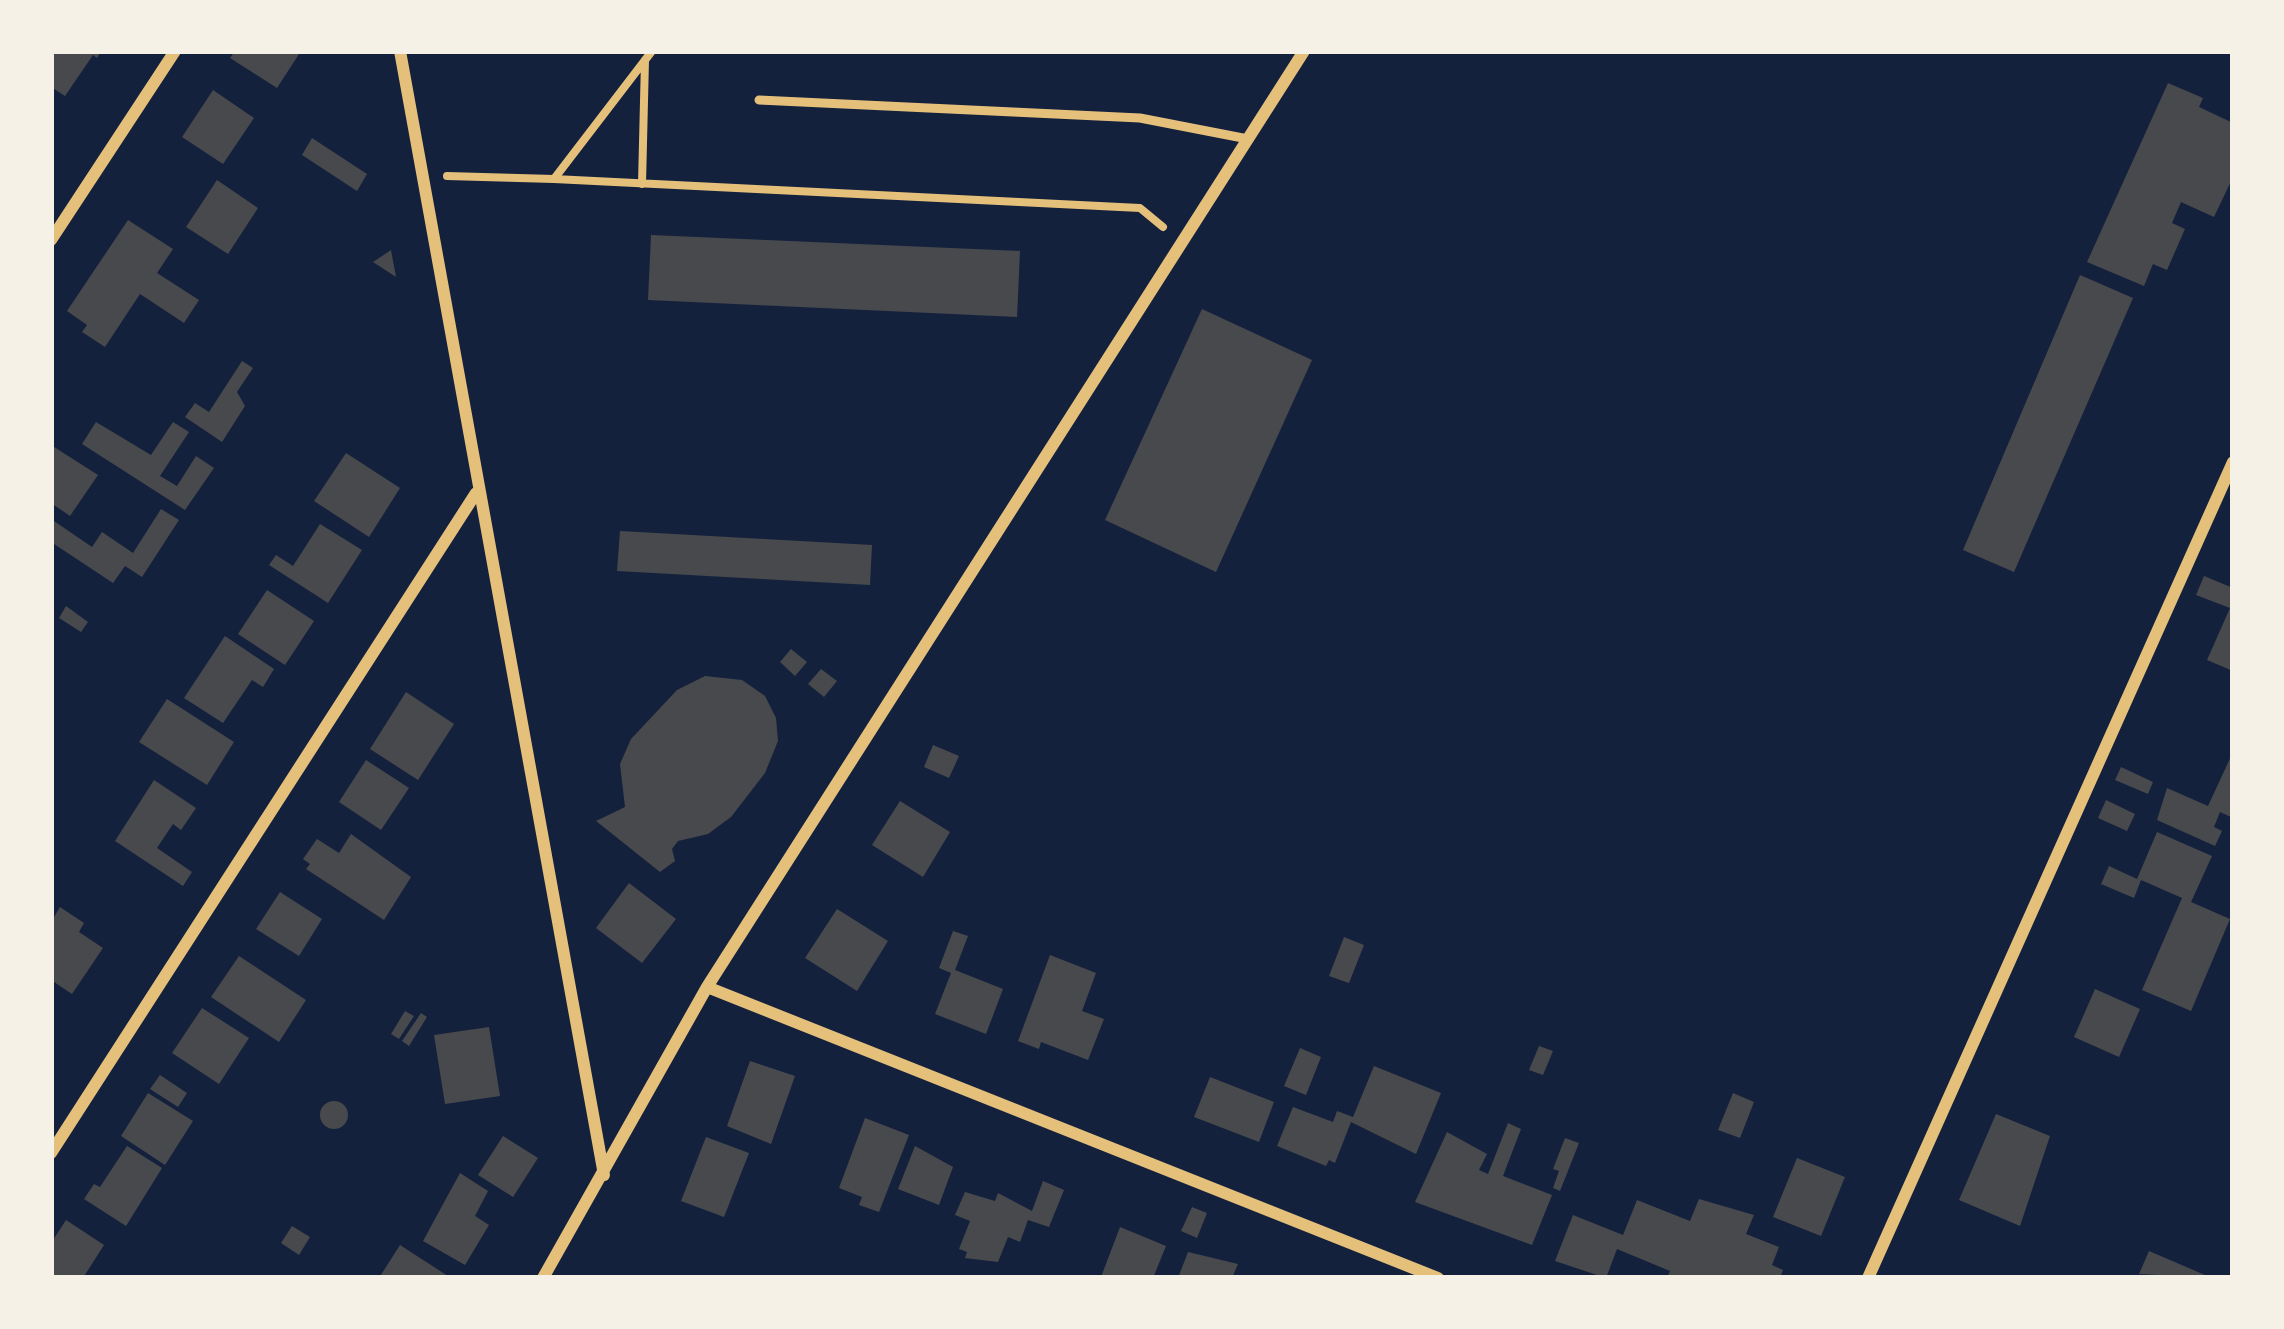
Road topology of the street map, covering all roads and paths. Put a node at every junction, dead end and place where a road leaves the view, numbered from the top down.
1 (175, 51) edge
2 (400, 51) edge
3 (652, 51) edge
4 (1304, 51) edge
5 (645, 60) junction
6 (759, 100) dead end
7 (1248, 139) junction
8 (421, 175) junction
9 (554, 179) junction
10 (642, 184) junction
11 (51, 240) edge
12 (1181, 242) junction
13 (2233, 462) edge
14 (476, 493) junction
15 (707, 987) junction
16 (51, 1153) edge
17 (604, 1177) junction
18 (543, 1278) edge
19 (1438, 1278) edge
20 (1868, 1278) edge

1 - 11 street
2 - 8 street
3 - 5 path
4 - 7 street
5 - 9 path
5 - 10 path
6 - 7 lane
7 - 12 street
8 - 9 path
8 - 14 street
9 - 10 path
10 - 12 path
12 - 15 street
13 - 20 street
14 - 16 street
14 - 17 street
15 - 17 street
15 - 19 street
17 - 18 street

